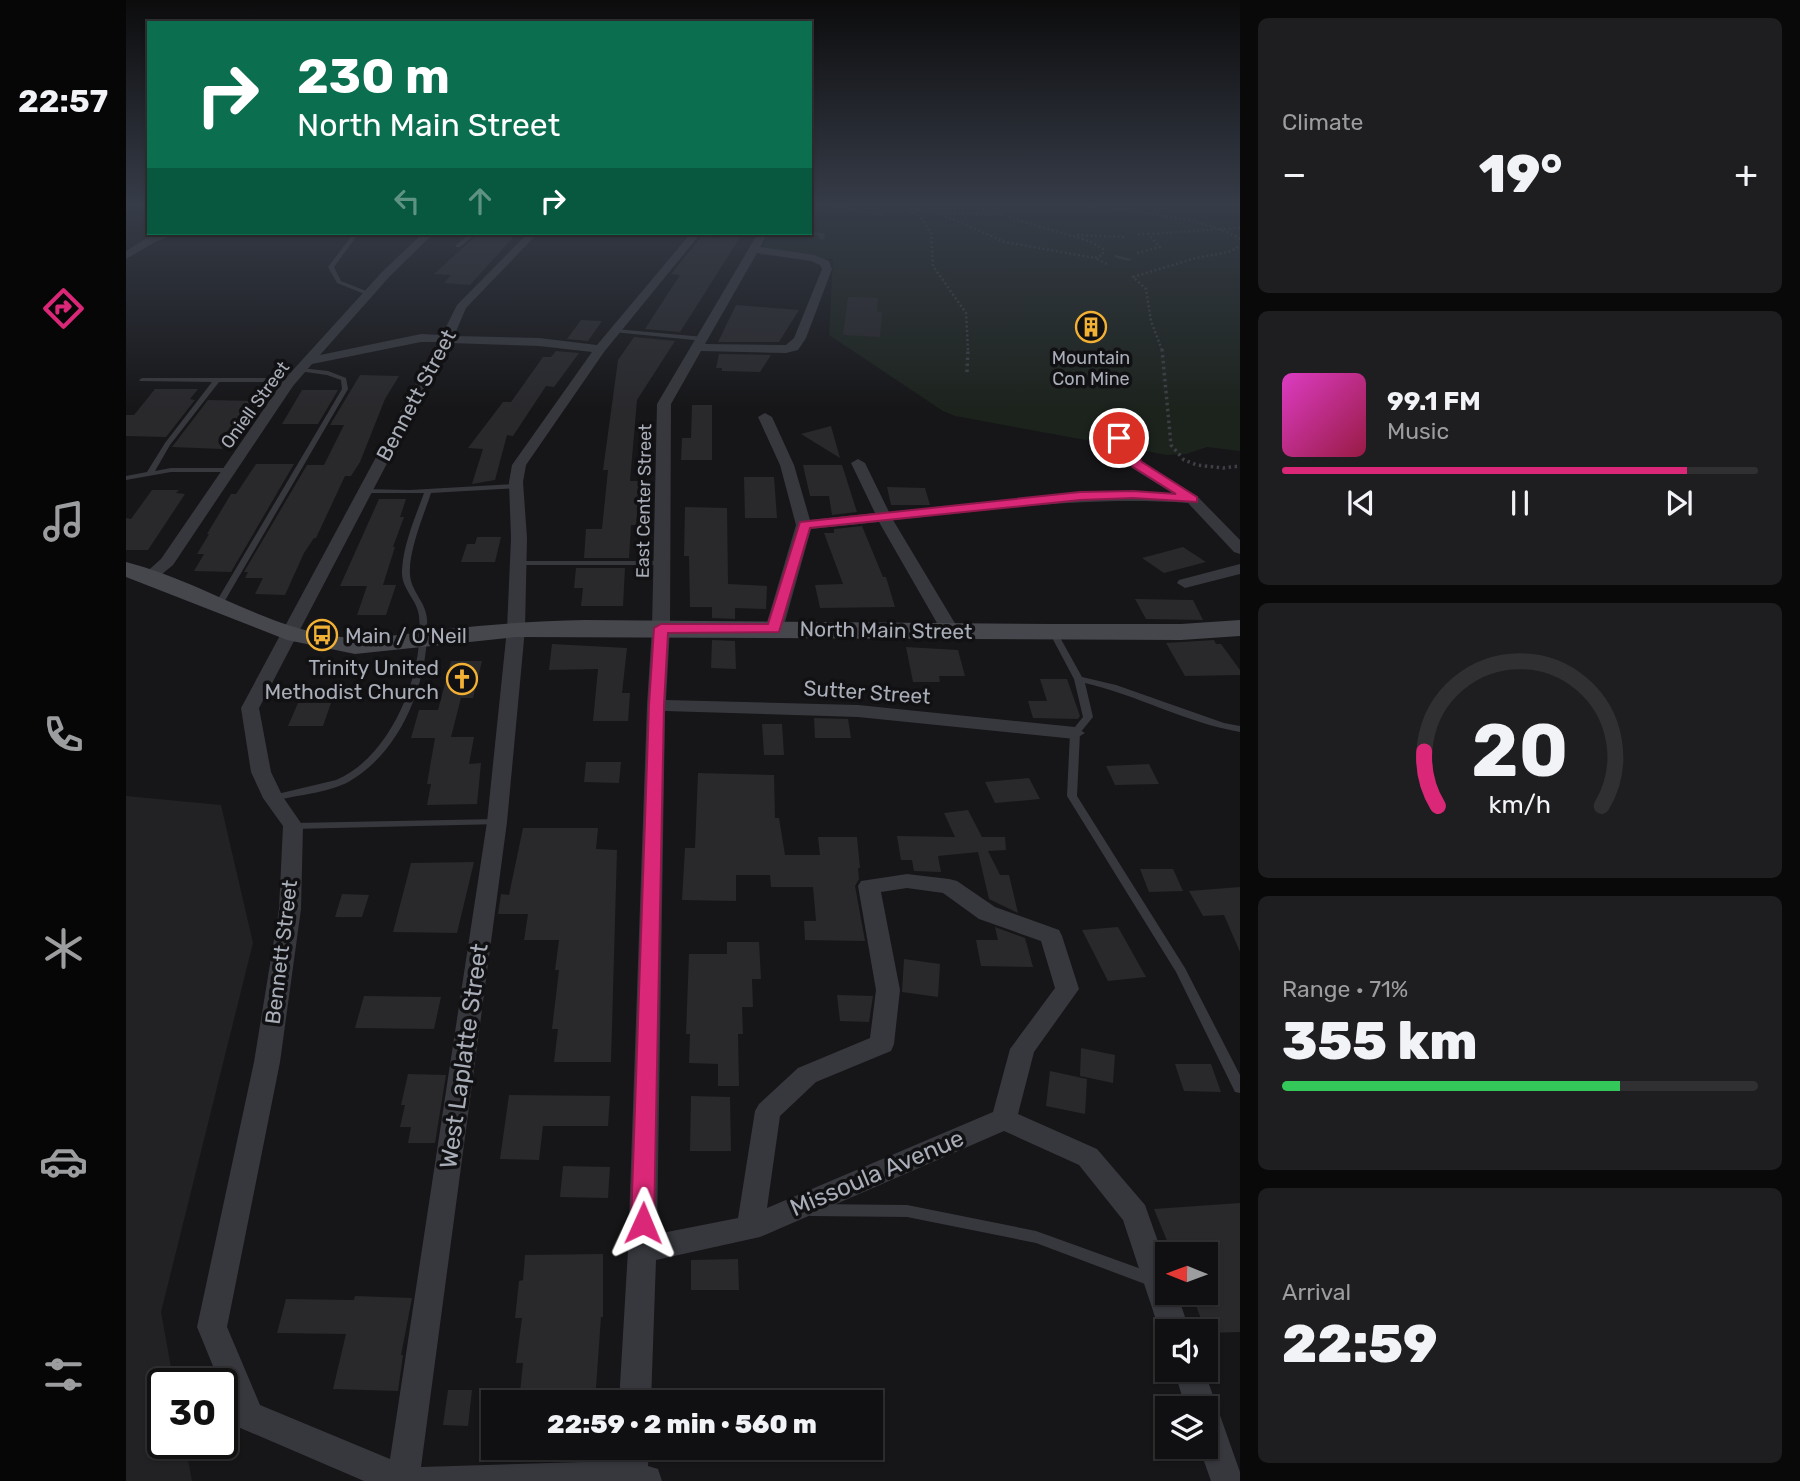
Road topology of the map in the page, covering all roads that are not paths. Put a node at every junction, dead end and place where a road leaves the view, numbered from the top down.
1 (334, 272) edge
2 (390, 272) edge
3 (495, 272) edge
4 (664, 272) edge
5 (740, 272) edge
6 (825, 272) edge
7 (369, 293) junction
8 (615, 331) junction
9 (446, 340) junction
10 (701, 343) junction
11 (600, 349) junction
12 (301, 371) junction
13 (142, 380) dead end
14 (217, 380) junction
15 (765, 417) dead end
16 (1119, 438) dead end
17 (858, 463) dead end
18 (229, 470) junction
19 (151, 472) junction
20 (126, 478) edge
21 (516, 486) junction
22 (365, 491) junction
23 (428, 491) junction
24 (1192, 499) junction
25 (885, 519) junction
26 (804, 525) junction
27 (1240, 549) edge
28 (518, 563) junction
29 (662, 563) junction
30 (126, 569) edge
31 (1240, 569) edge
32 (150, 576) junction
33 (1185, 583) dead end
34 (219, 604) junction
35 (661, 628) junction
36 (1240, 628) edge
37 (516, 629) junction
38 (774, 629) junction
39 (950, 630) junction
40 (1053, 632) junction
41 (288, 634) junction
42 (424, 639) junction
43 (1079, 679) junction
44 (656, 705) junction
45 (1240, 729) edge
46 (1075, 733) junction
47 (273, 798) junction
48 (497, 822) junction
49 (293, 826) junction
50 (1240, 1088) edge
51 (1004, 1119) junction
52 (793, 1210) junction
53 (750, 1228) junction
54 (642, 1250) junction
55 (1155, 1273) edge
56 (1155, 1281) edge
57 (636, 1390) edge
58 (1218, 1455) edge
59 (635, 1472) edge
60 (402, 1481) edge
61 (426, 1481) edge
62 (1227, 1481) edge

1 - 7 lane
2 - 7 street, Oniell Street
3 - 9 street, Bennett Street
4 - 8 street
5 - 10 street, East Center Street
6 - 10 street
7 - 12 street, Oniell Street
8 - 10 lane
8 - 11 street
9 - 11 street
9 - 12 street
9 - 22 street, Bennett Street
10 - 29 street, East Center Street
11 - 21 street
12 - 14 lane
12 - 18 street, Oniell Street
12 - 34 lane
13 - 14 lane
14 - 19 lane
15 - 26 street
16 - 24 street
17 - 25 street
18 - 19 lane
18 - 32 street, Oniell Street
19 - 20 lane
21 - 23 lane
21 - 28 street, West Laplatte Street
22 - 23 lane
22 - 41 street, Bennett Street
23 - 42 lane
24 - 25 street
24 - 27 street
25 - 26 street
25 - 39 street
26 - 38 street
28 - 29 lane
28 - 37 street, West Laplatte Street
29 - 35 street, East Center Street
30 - 32 main road, North Main Street
31 - 33 street
32 - 34 main road, North Main Street
34 - 41 main road, North Main Street
35 - 37 main road, North Main Street
35 - 38 main road, North Main Street
35 - 44 street, East Center Street
36 - 40 main road, North Main Street
37 - 42 main road, North Main Street
37 - 48 street, West Laplatte Street
38 - 39 main road, North Main Street
39 - 40 main road, North Main Street
40 - 43 lane
41 - 42 main road, North Main Street
41 - 47 street, Bennett Street
42 - 47 lane
43 - 45 lane
43 - 46 lane
44 - 46 street, Sutter Street
44 - 54 street, East Center Street
46 - 50 lane
47 - 49 street, Bennett Street
48 - 49 lane
48 - 60 street, West Laplatte Street
49 - 60 street, Bennett Street
51 - 52 street, Missoula Avenue
51 - 53 street, Missoula Avenue
51 - 55 street
52 - 53 street, Missoula Avenue
52 - 56 lane
53 - 54 street, Missoula Avenue
54 - 57 street, East Center Street
58 - 62 street
59 - 61 street

